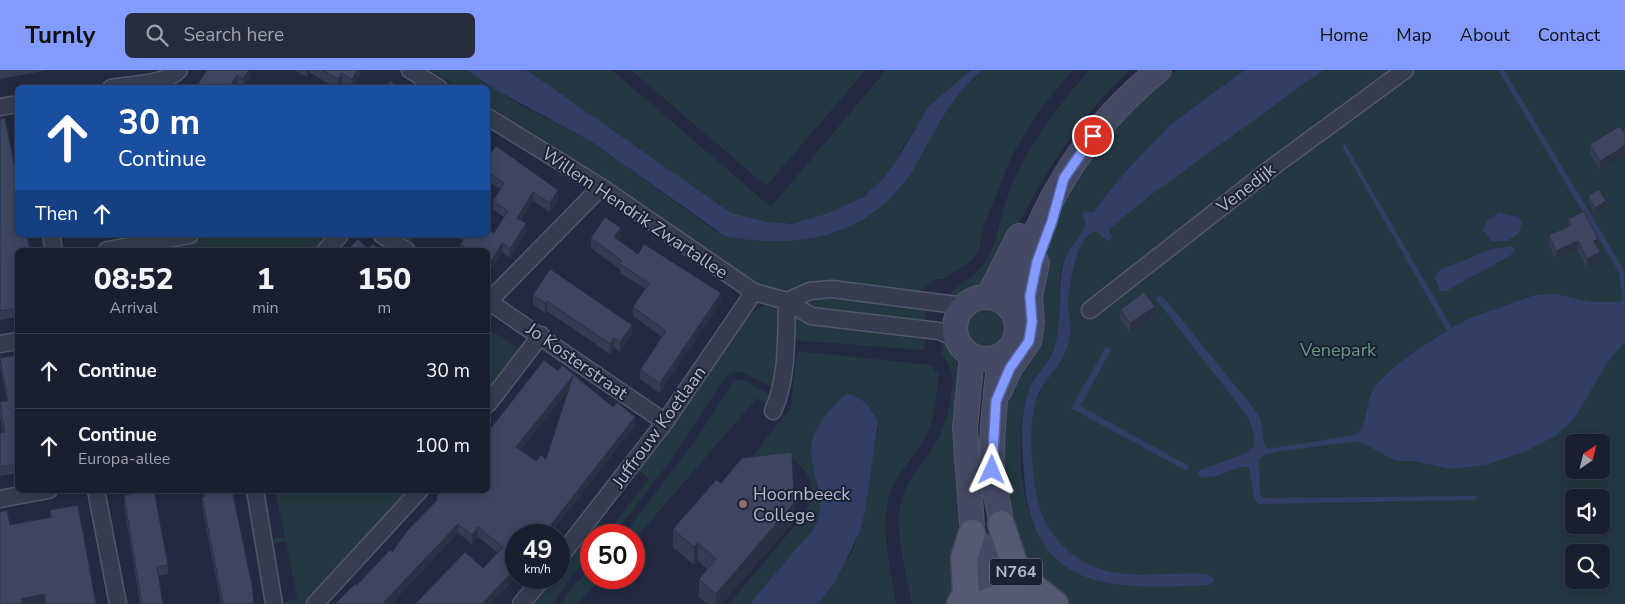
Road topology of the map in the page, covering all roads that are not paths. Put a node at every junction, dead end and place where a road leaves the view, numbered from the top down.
1 (178, 70) edge
2 (410, 70) edge
3 (1144, 70) edge
4 (1160, 70) edge
5 (1405, 70) edge
6 (129, 85) edge
7 (434, 85) edge
8 (15, 104) edge
9 (0, 107) edge
10 (490, 118) edge
11 (1064, 178) junction
12 (601, 187) junction
13 (179, 237) edge
14 (338, 237) edge
15 (385, 237) edge
16 (118, 248) edge
17 (328, 248) edge
18 (403, 248) edge
19 (754, 292) junction
20 (988, 297) junction
21 (490, 299) edge
22 (787, 301) junction
23 (490, 302) edge
24 (964, 306) junction
25 (1010, 308) junction
26 (1090, 310) dead end
27 (541, 335) junction
28 (956, 338) junction
29 (15, 342) edge
30 (0, 344) edge
31 (972, 356) junction
32 (1000, 356) junction
33 (490, 401) edge
34 (996, 401) junction
35 (773, 412) dead end
36 (666, 422) junction
37 (33, 493) edge
38 (97, 493) edge
39 (255, 493) edge
40 (417, 493) edge
41 (0, 499) edge
42 (1001, 524) junction
43 (972, 533) junction
44 (570, 544) edge
45 (534, 589) edge
46 (1026, 601) edge
47 (984, 603) edge
48 (118, 604) edge
49 (274, 604) edge
50 (315, 604) edge
51 (521, 604) edge
52 (960, 604) edge
53 (1055, 604) edge

1 - 6 street
2 - 7 street
3 - 20 main road
4 - 11 main road
5 - 26 street, Venedijk
8 - 9 street
10 - 12 street, Willem Hendrik Zwartallee
11 - 25 main road
11 - 34 main road
12 - 19 street, Willem Hendrik Zwartallee
12 - 21 street
13 - 16 street
14 - 17 street
15 - 18 street
19 - 22 street, Willem Hendrik Zwartallee
19 - 36 street, Juffrouw Koetlaan
20 - 24 main road
20 - 25 main road
22 - 24 street
22 - 28 street, Willem Hendrik Zwartallee
22 - 35 street
23 - 27 street, Jo Kosterstraat
24 - 28 main road
25 - 32 main road
27 - 33 street
27 - 36 street, Jo Kosterstraat
28 - 31 main road
29 - 30 street
31 - 32 main road
31 - 43 main road
32 - 34 main road
34 - 42 main road
36 - 44 street, Juffrouw Koetlaan
37 - 41 street
38 - 48 street
39 - 49 street
40 - 50 street
42 - 46 main road
42 - 53 main road, N764
43 - 47 main road
43 - 52 main road
45 - 51 street
46 - 47 main road, N764

